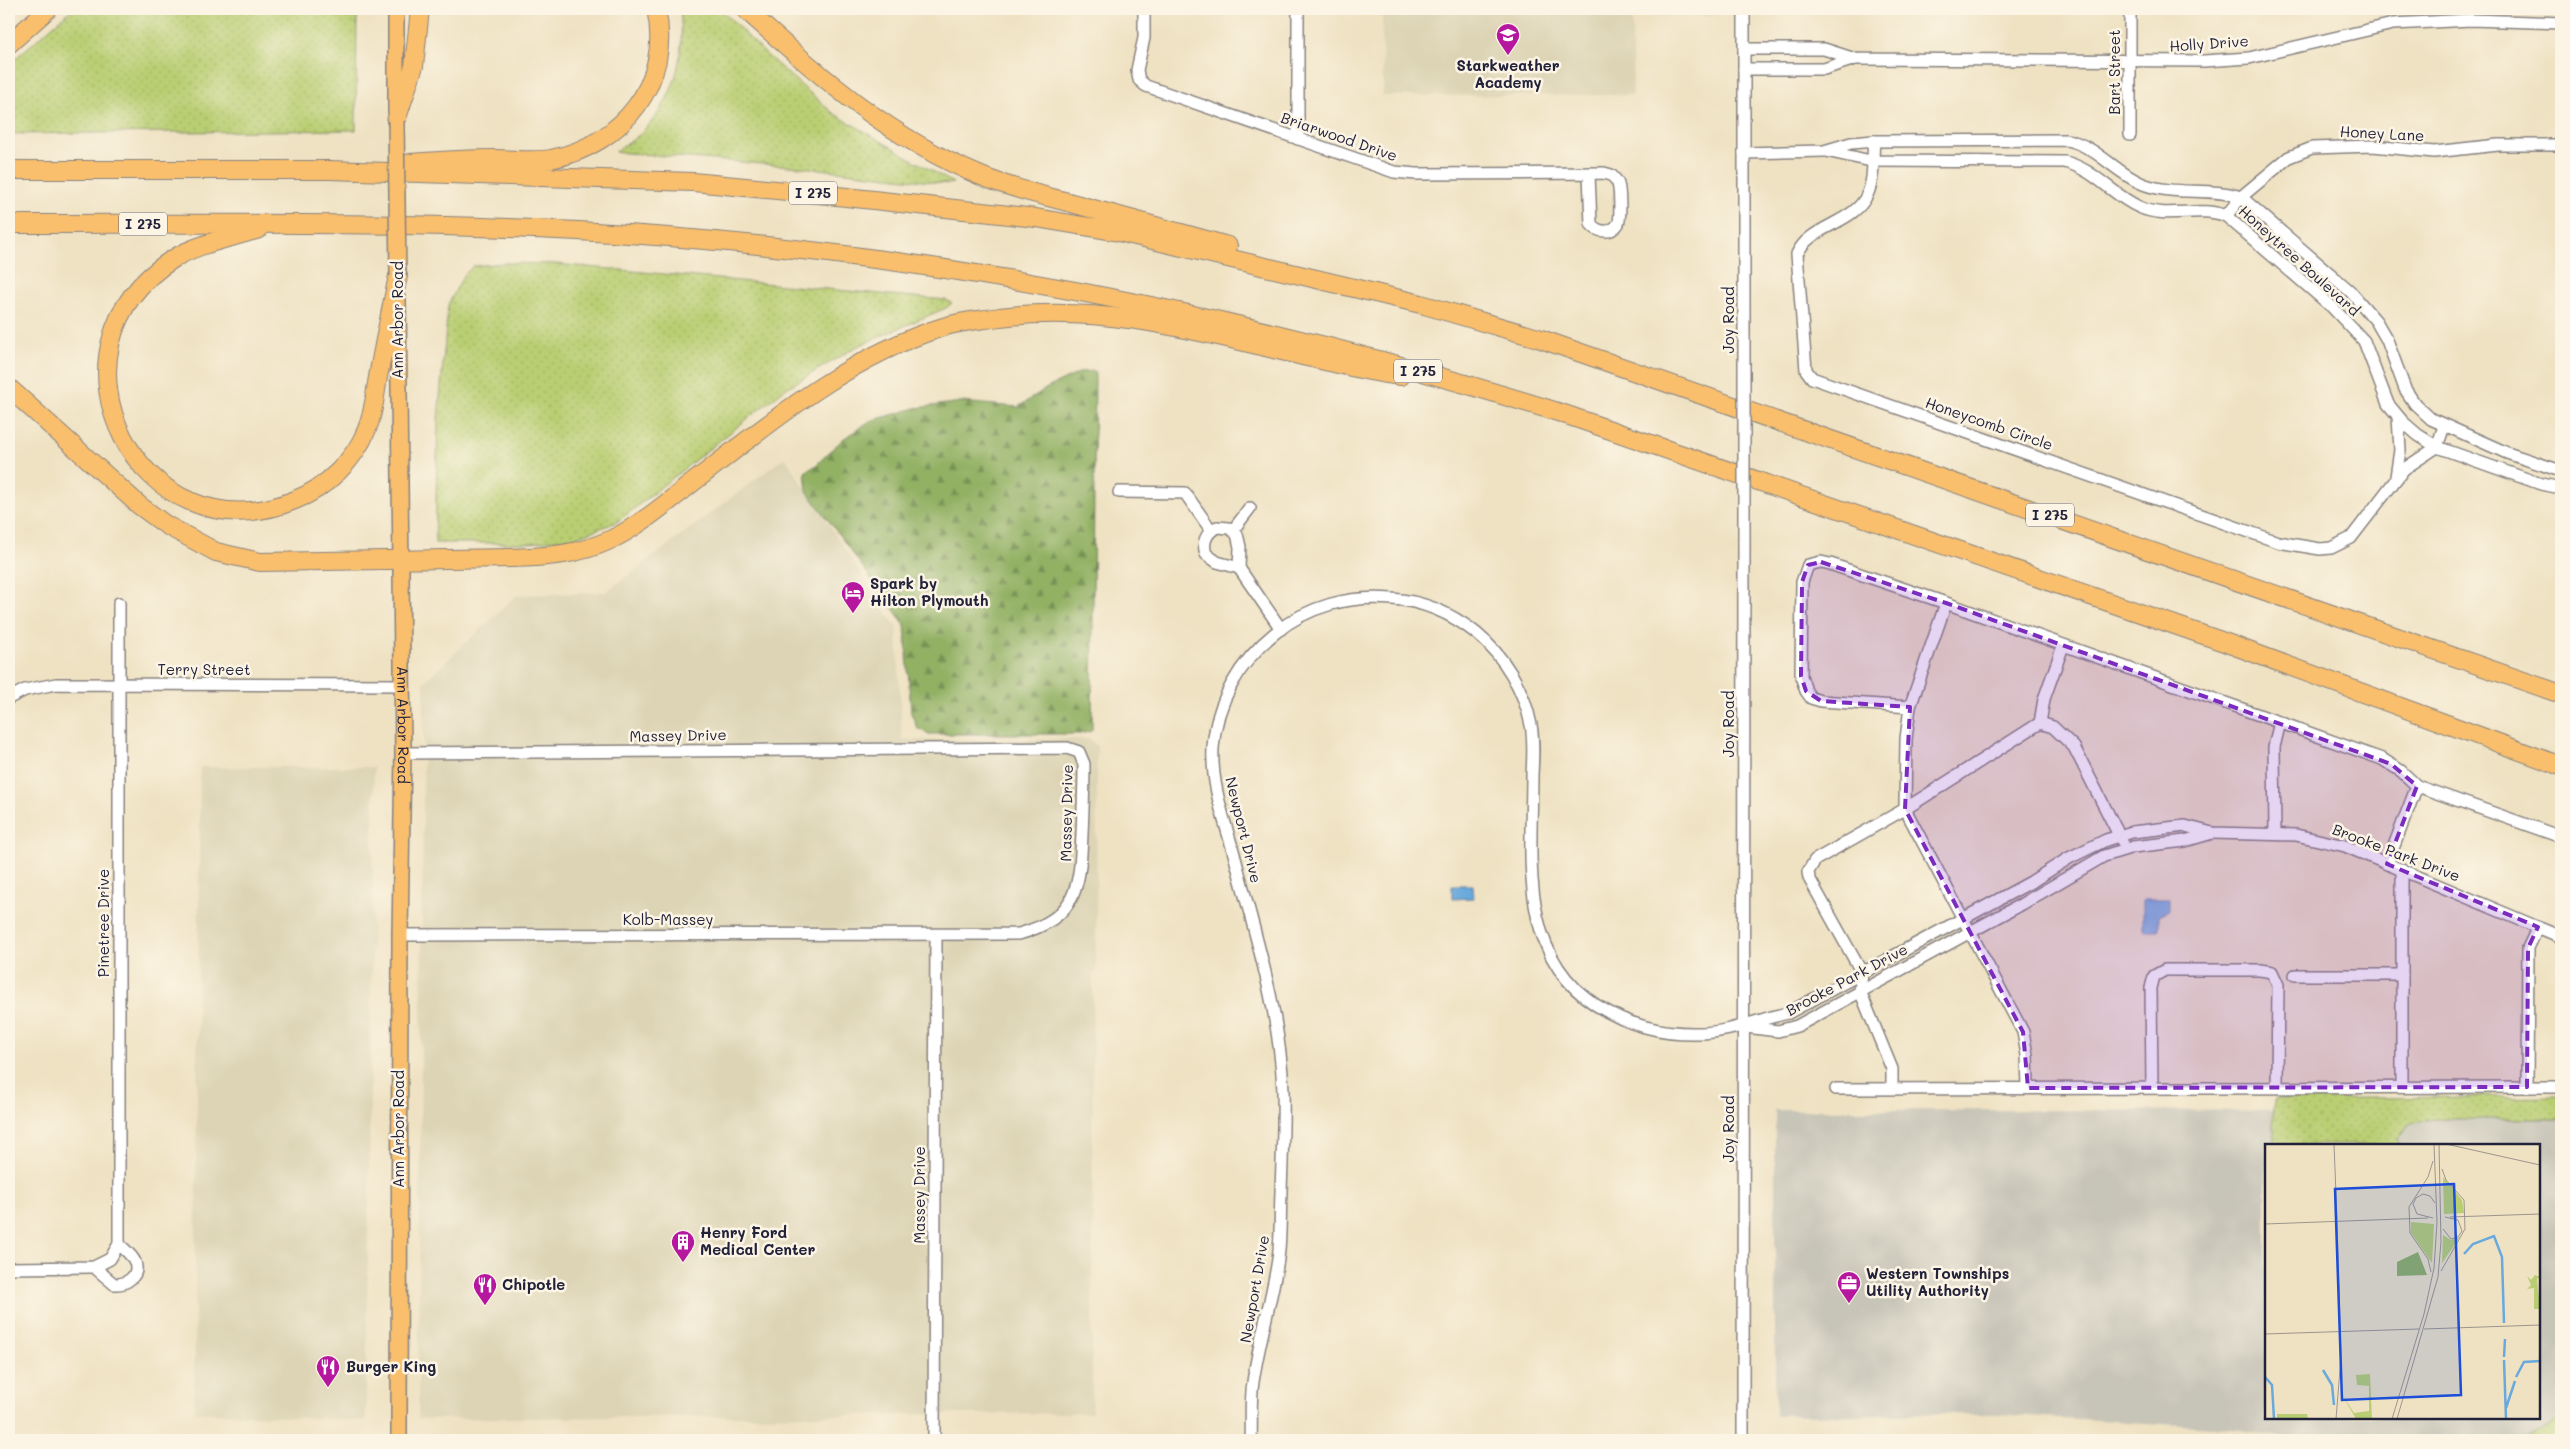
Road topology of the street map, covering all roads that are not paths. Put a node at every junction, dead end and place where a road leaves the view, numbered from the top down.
1 (48, 9) edge
2 (396, 9) edge
3 (420, 9) edge
4 (656, 9) edge
5 (745, 9) edge
6 (1144, 9) edge
7 (1298, 9) edge
8 (1744, 9) edge
9 (2130, 9) edge
10 (2561, 23) edge
11 (9, 44) edge
12 (1744, 49) junction
13 (1856, 59) junction
14 (2130, 62) junction
15 (1744, 69) junction
16 (396, 121) junction
17 (2130, 135) dead end
18 (1298, 138) junction
19 (1874, 141) junction
20 (1979, 141) junction
21 (2079, 143) junction
22 (2561, 145) edge
23 (1824, 151) junction
24 (1744, 153) junction
25 (1872, 161) junction
26 (1977, 162) junction
27 (2071, 163) junction
28 (9, 170) edge
29 (329, 170) junction
30 (1589, 174) junction
31 (2166, 190) junction
32 (2241, 197) junction
33 (2166, 212) junction
34 (2226, 216) junction
35 (9, 224) edge
36 (276, 224) junction
37 (1291, 272) junction
38 (398, 276) junction
39 (2390, 346) junction
40 (2369, 354) junction
41 (1467, 384) junction
42 (9, 388) edge
43 (2398, 417) junction
44 (2444, 426) junction
45 (2437, 447) junction
46 (2548, 468) junction
47 (2561, 471) edge
48 (2395, 484) junction
49 (2541, 484) junction
50 (2561, 488) edge
51 (1119, 492) dead end
52 (1250, 508) dead end
53 (1211, 530) junction
54 (1233, 530) junction
55 (400, 560) junction
56 (1239, 568) junction
57 (119, 603) dead end
58 (1946, 603) junction
59 (1281, 628) junction
60 (2063, 646) junction
61 (119, 684) junction
62 (402, 685) junction
63 (2561, 694) edge
64 (9, 698) edge
65 (1910, 707) junction
66 (2280, 722) junction
67 (2040, 723) junction
68 (403, 754) junction
69 (2561, 766) edge
70 (2417, 786) junction
71 (1905, 809) junction
72 (2212, 833) junction
73 (2275, 833) junction
74 (2120, 836) junction
75 (2561, 837) edge
76 (2125, 849) junction
77 (2080, 852) junction
78 (2387, 864) junction
79 (2086, 866) junction
80 (2402, 869) junction
81 (1961, 920) junction
82 (2538, 927) junction
83 (1969, 933) junction
84 (400, 935) junction
85 (936, 935) junction
86 (2561, 937) edge
87 (1862, 973) junction
88 (2294, 975) dead end
89 (2402, 976) junction
90 (1860, 991) junction
91 (1744, 1026) junction
92 (2152, 1087) junction
93 (2277, 1087) junction
94 (2402, 1087) junction
95 (2527, 1087) junction
96 (2561, 1087) edge
97 (1892, 1088) junction
98 (2028, 1088) junction
99 (1836, 1089) dead end
100 (119, 1244) junction
101 (94, 1267) junction
102 (9, 1268) edge
103 (399, 1440) edge
104 (934, 1440) edge
105 (1251, 1440) edge
106 (1743, 1440) edge

1 - 11 highway
2 - 16 main road, Ann Arbor Road
3 - 16 highway
4 - 29 highway
5 - 37 highway
6 - 18 street, Briarwood Drive
7 - 18 street
8 - 12 street, Joy Road
9 - 14 street, Bart Street
10 - 14 street, Holly Drive
12 - 13 street, Holly Drive
12 - 15 street, Joy Road
13 - 14 street, Holly Drive
13 - 15 street, Holly Drive
14 - 17 street, Bart Street
15 - 24 street, Joy Road
16 - 38 main road, Ann Arbor Road, bridge
18 - 30 street, Briarwood Drive
19 - 20 street, Honeytree Boulevard
19 - 23 street, Honeytree Boulevard
19 - 25 street, Honeycomb Circle
20 - 21 street, Honeytree Boulevard
20 - 26 street
21 - 27 street
21 - 31 street, Honeytree Boulevard
22 - 32 street, Honey Lane
23 - 24 street, Honeytree Boulevard
23 - 25 street, Honeytree Boulevard
24 - 91 street, Joy Road, bridge
25 - 26 street, Honeytree Boulevard
25 - 48 street, Honeycomb Circle
26 - 27 street, Honeytree Boulevard
27 - 33 street, Honeytree Boulevard
28 - 29 highway, I 275
29 - 37 highway, I 275
30 - 30 street, Briarwood Drive
31 - 32 street, Honeytree Boulevard
31 - 33 street
32 - 34 street, Honey Lane
32 - 39 street, Honeytree Boulevard
33 - 34 street, Honeytree Boulevard
34 - 40 street, Honeytree Boulevard
35 - 36 highway, I 275
36 - 38 highway
36 - 41 highway, I 275
37 - 63 highway, I 275
38 - 55 main road, Ann Arbor Road
39 - 40 street
39 - 44 street, Honeytree Boulevard
40 - 43 street, Honeytree Boulevard
41 - 55 highway
41 - 69 highway, I 275
42 - 55 highway
43 - 45 street, Honeytree Boulevard
43 - 48 street
44 - 45 street
44 - 46 street, Honeytree Boulevard
45 - 48 street, Honeycomb Circle
45 - 49 street, Honeytree Boulevard
46 - 47 street, Honeytree Boulevard
46 - 49 street
49 - 50 street, Honeytree Boulevard
51 - 53 street
52 - 54 street
53 - 54 street
53 - 56 street
54 - 56 street
55 - 62 main road, Ann Arbor Road
56 - 59 street
57 - 61 street, Pinetree Drive
58 - 60 street
58 - 65 street
58 - 65 street
59 - 91 street, Newport Drive
59 - 105 street, Newport Drive
60 - 66 street
60 - 67 street
61 - 62 street, Terry Street
61 - 64 street, Terry Street
61 - 100 street, Pinetree Drive
62 - 68 main road, Ann Arbor Road
65 - 71 street
66 - 70 street
66 - 73 street
67 - 71 street
67 - 74 street
68 - 84 main road, Ann Arbor Road
68 - 85 street, Massey Drive
70 - 75 street
70 - 78 street
71 - 81 street
71 - 87 street
72 - 73 street, Brooke Park Drive
72 - 74 street, Brooke Park Drive
72 - 76 street, Brooke Park Drive
73 - 78 street, Brooke Park Drive
74 - 76 street
74 - 77 street, Brooke Park Drive
76 - 79 street, Brooke Park Drive
77 - 79 street
77 - 81 street, Brooke Park Drive
78 - 80 street, Brooke Park Drive
79 - 83 street, Brooke Park Drive
80 - 82 street, Brooke Park Drive
80 - 89 street
81 - 83 street
81 - 87 street, Brooke Park Drive
82 - 86 street, Brooke Park Drive
82 - 95 street
83 - 90 street, Brooke Park Drive
83 - 98 street
84 - 85 street, Kolb-Massey
84 - 103 main road, Ann Arbor Road
85 - 104 street, Massey Drive
87 - 90 street
87 - 91 street, Brooke Park Drive
88 - 89 street
89 - 94 street
90 - 91 street, Brooke Park Drive
90 - 97 street
91 - 106 street, Joy Road
92 - 93 street
92 - 93 street
92 - 98 street
93 - 94 street
94 - 95 street
95 - 96 street
97 - 98 street
97 - 99 street
100 - 101 street
100 - 101 street
101 - 102 street

